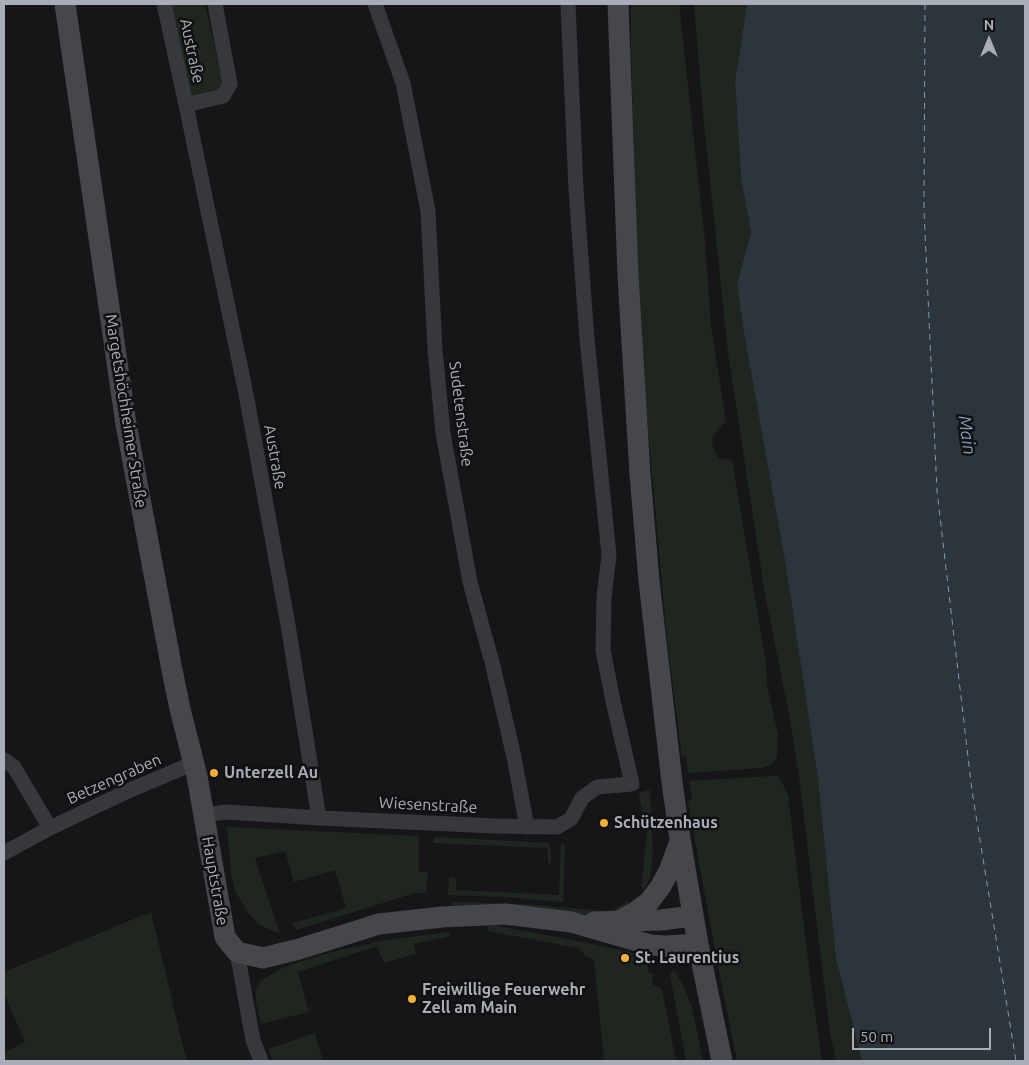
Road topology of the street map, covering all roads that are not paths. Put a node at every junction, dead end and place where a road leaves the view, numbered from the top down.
1 (65, 4) edge
2 (164, 4) edge
3 (215, 4) edge
4 (375, 4) edge
5 (568, 4) edge
6 (618, 4) edge
7 (186, 105) junction
8 (4, 760) edge
9 (194, 763) junction
10 (204, 814) junction
11 (319, 818) junction
12 (527, 827) junction
13 (50, 828) junction
14 (680, 839) junction
15 (4, 853) edge
16 (693, 916) junction
17 (619, 921) junction
18 (571, 922) junction
19 (698, 944) junction
20 (237, 952) junction
21 (261, 1061) edge
22 (722, 1061) edge

1 - 9 street, Margetshöchheimer Straße
2 - 7 street, Austraße
3 - 7 street, Austraße
4 - 12 street, Sudetenstraße
5 - 12 street, Wiesenstraße
6 - 14 street
7 - 11 street, Austraße
8 - 13 street
9 - 10 street, Margetshöchheimer Straße
9 - 13 street, Betzengraben
10 - 11 street, Wiesenstraße
10 - 20 street, Hauptstraße
11 - 12 street, Wiesenstraße
13 - 15 street, Betzengraben
14 - 16 street
14 - 17 street
16 - 17 street
16 - 19 street
17 - 18 street
18 - 19 street
18 - 20 street
19 - 22 street
20 - 21 street, Hauptstraße

